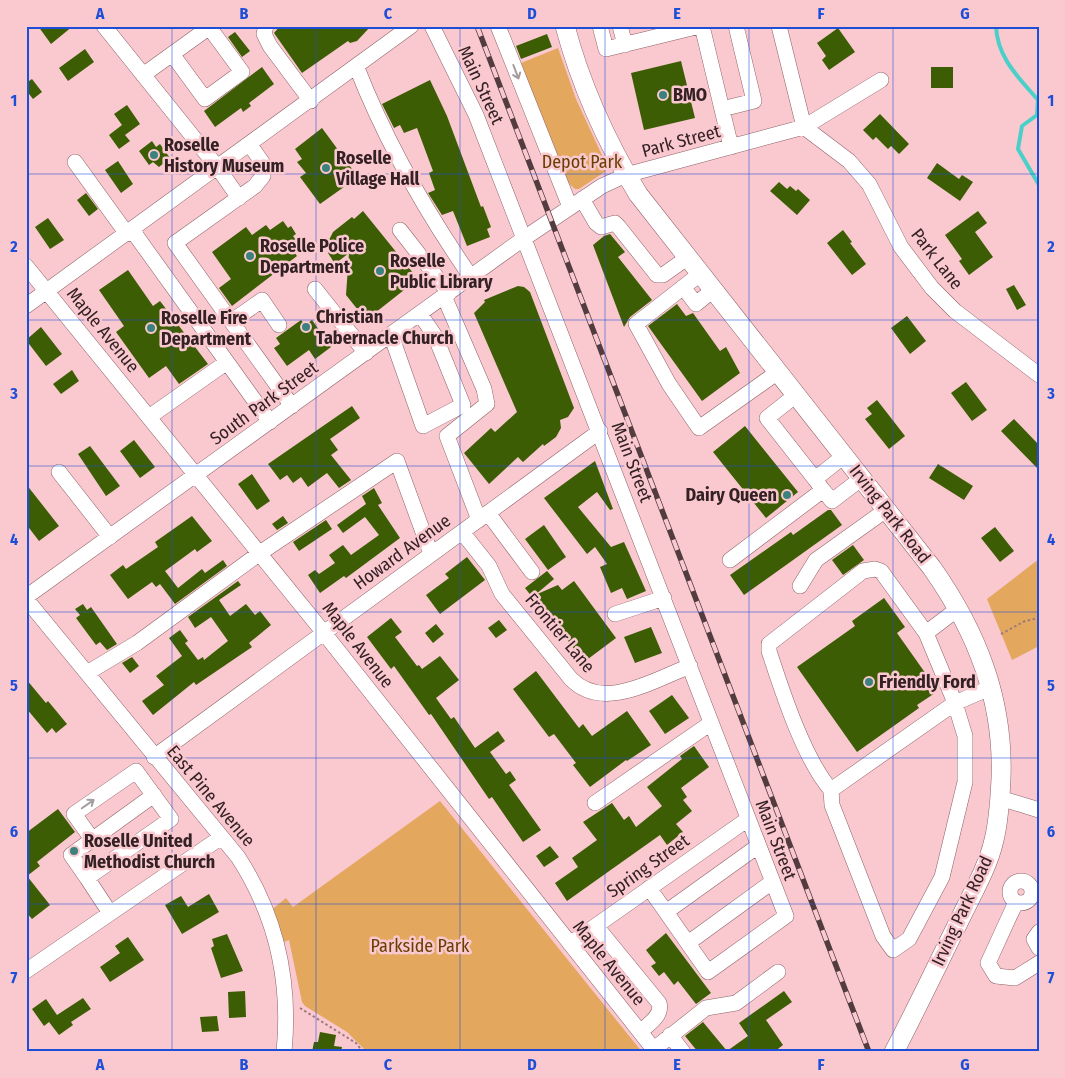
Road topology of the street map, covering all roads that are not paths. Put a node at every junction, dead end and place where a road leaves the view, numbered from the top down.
1 (104, 26) edge
2 (266, 26) edge
3 (411, 26) edge
4 (432, 26) edge
5 (498, 26) edge
6 (565, 26) edge
7 (600, 26) edge
8 (620, 26) edge
9 (701, 26) edge
10 (736, 26) edge
11 (779, 26) edge
12 (210, 27) edge
13 (624, 44) junction
14 (172, 54) junction
15 (357, 68) junction
16 (143, 75) junction
17 (881, 80) dead end
18 (311, 101) junction
19 (722, 109) junction
20 (804, 127) junction
21 (250, 145) junction
22 (731, 147) junction
23 (75, 162) dead end
24 (218, 168) junction
25 (626, 175) junction
26 (240, 198) junction
27 (576, 203) junction
28 (400, 230) dead end
29 (130, 232) junction
30 (523, 239) junction
31 (175, 243) junction
32 (152, 258) junction
33 (687, 258) junction
34 (26, 266) edge
35 (700, 274) junction
36 (471, 277) junction
37 (683, 287) junction
38 (316, 289) dead end
39 (713, 290) junction
40 (48, 292) junction
41 (446, 295) junction
42 (26, 306) edge
43 (420, 314) junction
44 (232, 321) junction
45 (279, 324) dead end
46 (391, 335) junction
47 (366, 353) junction
48 (227, 362) junction
49 (778, 372) junction
50 (1039, 375) edge
51 (796, 395) junction
52 (292, 406) junction
53 (149, 416) junction
54 (270, 422) junction
55 (600, 431) junction
56 (844, 456) junction
57 (59, 472) dead end
58 (197, 475) junction
59 (862, 478) junction
60 (819, 484) junction
61 (886, 510) junction
62 (483, 516) junction
63 (462, 532) junction
64 (110, 537) junction
65 (260, 553) junction
66 (431, 554) junction
67 (730, 560) dead end
68 (532, 572) dead end
69 (800, 586) dead end
70 (26, 598) edge
71 (664, 598) junction
72 (959, 608) junction
73 (615, 614) dead end
74 (324, 632) junction
75 (926, 633) junction
76 (690, 666) junction
77 (87, 673) junction
78 (992, 687) junction
79 (955, 703) junction
80 (711, 723) junction
81 (154, 757) junction
82 (177, 784) junction
83 (831, 790) junction
84 (156, 797) junction
85 (1000, 798) junction
86 (595, 803) dead end
87 (1039, 810) edge
88 (748, 819) junction
89 (220, 838) junction
90 (92, 839) junction
91 (758, 846) junction
92 (87, 878) junction
93 (772, 882) junction
94 (649, 888) junction
95 (1016, 902) dead end
96 (666, 912) junction
97 (110, 913) junction
98 (596, 926) junction
99 (1039, 932) edge
100 (688, 942) junction
101 (570, 944) junction
102 (1039, 948) edge
103 (1039, 963) edge
104 (26, 971) edge
105 (778, 972) dead end
106 (640, 1032) junction
107 (670, 1035) junction
108 (655, 1050) edge
109 (284, 1052) edge
110 (683, 1052) edge
111 (894, 1052) edge

1 - 16 street
2 - 18 street
3 - 15 street
4 - 30 street, Main Street
5 -> 27 street
6 - 25 main road, Irving Park Road
7 - 13 street
8 - 13 street
9 - 13 street
9 - 19 street
10 - 19 street
11 - 20 street
12 - 14 street
12 - 14 street
14 - 16 street
15 - 18 street
15 - 36 street
16 - 24 street
17 - 20 street, Park Street
18 - 21 street
19 - 22 street
20 - 22 street, Park Street
20 - 50 street, Park Lane
21 - 24 street
21 - 26 street
22 - 25 street, Park Street
23 - 29 street
24 - 26 street
24 - 29 street
25 - 27 street, Park Street
25 - 33 main road, Irving Park Road
26 - 31 street
27 - 30 street, Park Street
27 - 33 street
28 - 41 street
29 - 32 street
29 - 40 street
30 - 36 street, South Park Street
30 - 55 street, Main Street
31 - 32 street
31 - 44 street
32 - 48 street
33 - 35 main road, Irving Park Road
34 - 40 street, Maple Avenue
35 - 37 street
35 - 39 main road, Irving Park Road
36 - 41 street, South Park Street
37 - 39 street
37 - 49 street
38 - 47 street
39 - 49 main road, Irving Park Road
40 - 42 street
40 - 53 street, Maple Avenue
41 - 43 street, South Park Street
41 - 62 street
43 - 46 street, South Park Street
43 - 46 street
44 - 45 street
44 - 52 street
46 - 47 street, South Park Street
47 - 52 street, South Park Street
48 - 53 street
48 - 54 street
49 - 51 main road, Irving Park Road
51 - 56 main road, Irving Park Road
51 - 60 street
52 - 54 street, South Park Street
53 - 58 street, Maple Avenue
54 - 58 street, South Park Street
55 - 62 street, Howard Avenue
55 - 71 street, Main Street
56 - 59 main road, Irving Park Road
56 - 60 street
57 - 64 street
58 - 64 street, South Park Street
58 - 65 street, Maple Avenue
59 - 60 street
59 - 61 main road, Irving Park Road
60 - 67 street
61 - 69 street
61 - 72 main road, Irving Park Road
62 - 63 street, Howard Avenue
62 - 68 street
63 - 66 street, Howard Avenue
63 - 76 street, Frontier Lane
64 - 70 street, South Park Street
65 - 66 street
65 - 74 street, Maple Avenue
65 - 77 street
66 - 74 street, Howard Avenue
70 - 77 street, East Pine Avenue
71 - 73 street
71 - 76 street, Main Street
72 - 75 street
72 - 78 main road, Irving Park Road
74 - 81 street, Howard Avenue
74 - 101 street, Maple Avenue
75 - 79 street
75 - 83 street
76 - 80 street, Main Street
77 - 81 street, East Pine Avenue
78 - 79 street
78 - 85 main road, Irving Park Road
79 - 83 street
79 - 83 street
80 - 86 street
80 - 88 street, Main Street
81 - 82 street, East Pine Avenue
82 - 84 street
82 - 89 street, East Pine Avenue
84 - 90 street
90 -> 84 street
84 - 92 street
85 - 87 street
85 - 111 main road, Irving Park Road
88 - 91 street, Main Street
88 - 94 street, Spring Street
89 - 97 street
89 - 109 street, East Pine Avenue
90 - 92 street
91 - 93 street, Main Street
91 - 96 street
92 - 97 street
93 - 100 street
93 - 100 street, Main Street
94 - 96 street
94 - 98 street, Spring Street
95 - 103 street
96 - 100 street
97 - 104 street
98 - 101 street, Spring Street
98 - 106 street
99 - 102 street
101 - 106 street, Maple Avenue
105 - 107 street
106 - 108 street, Maple Avenue
107 - 108 street
107 - 110 street

